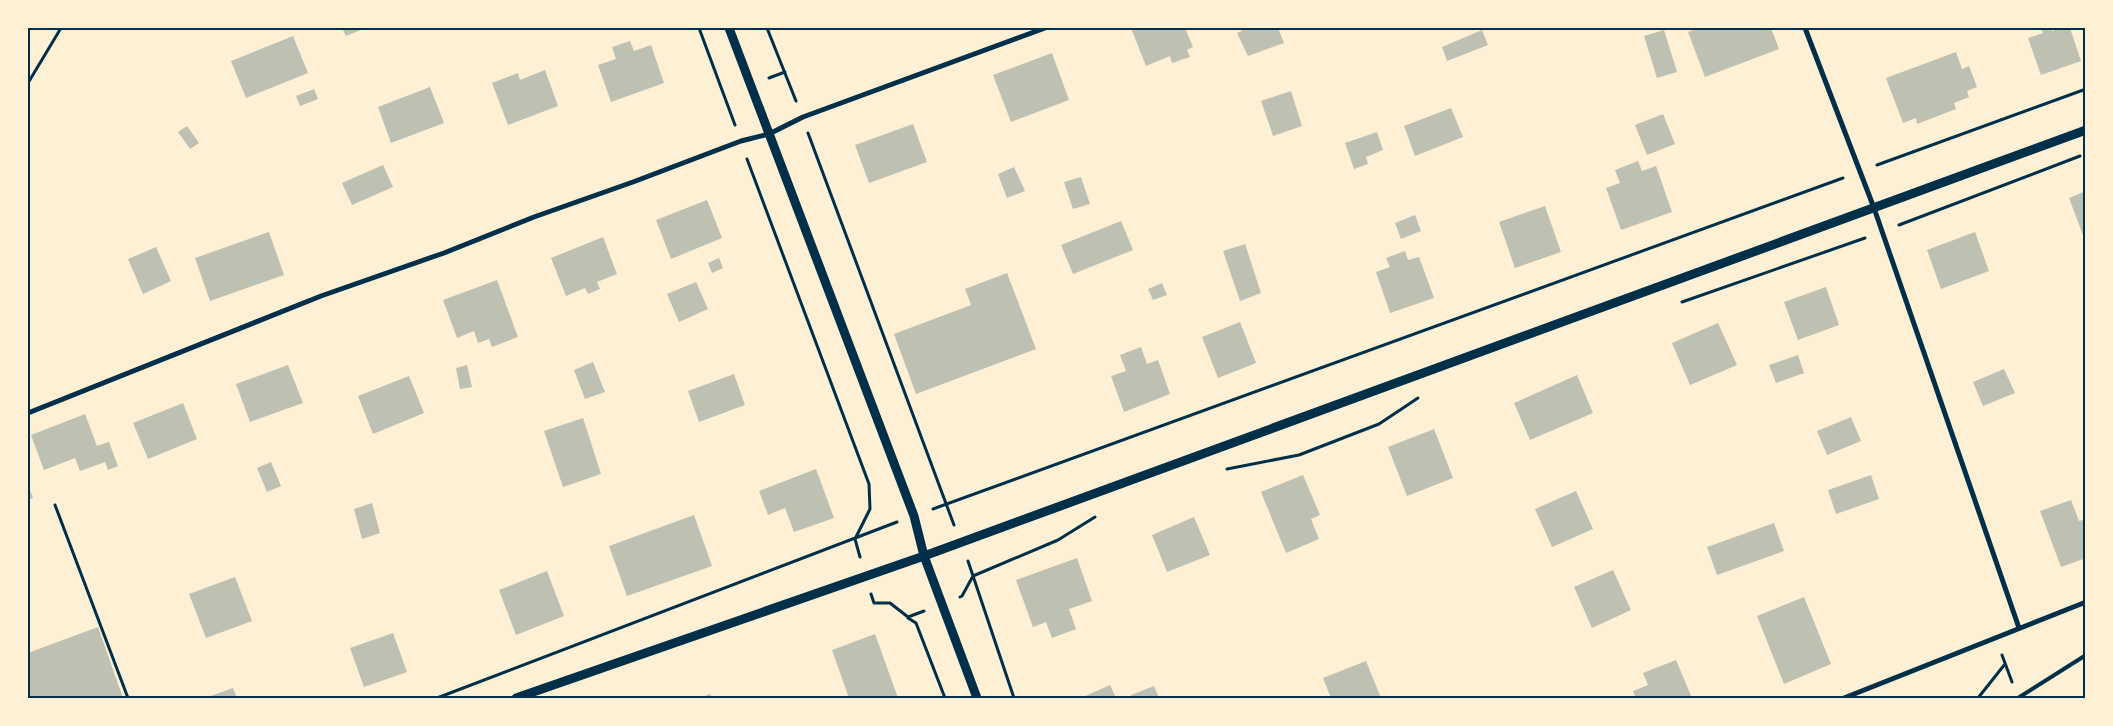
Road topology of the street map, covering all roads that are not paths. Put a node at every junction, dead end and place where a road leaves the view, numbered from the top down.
1 (729, 28) edge
2 (1045, 28) edge
3 (1805, 28) edge
4 (2086, 130) edge
5 (769, 134) junction
6 (1874, 208) junction
7 (28, 413) edge
8 (924, 556) junction
9 (2086, 602) edge
10 (2019, 628) junction
11 (2086, 655) edge
12 (516, 698) edge
13 (977, 698) edge
14 (1844, 698) edge
15 (2018, 698) edge

1 - 5 street
2 - 5 street
3 - 6 street
4 - 6 street
5 - 7 street
5 - 8 street
6 - 8 street
6 - 10 street
8 - 12 street
8 - 13 street
9 - 10 street
10 - 14 street
11 - 15 lane

